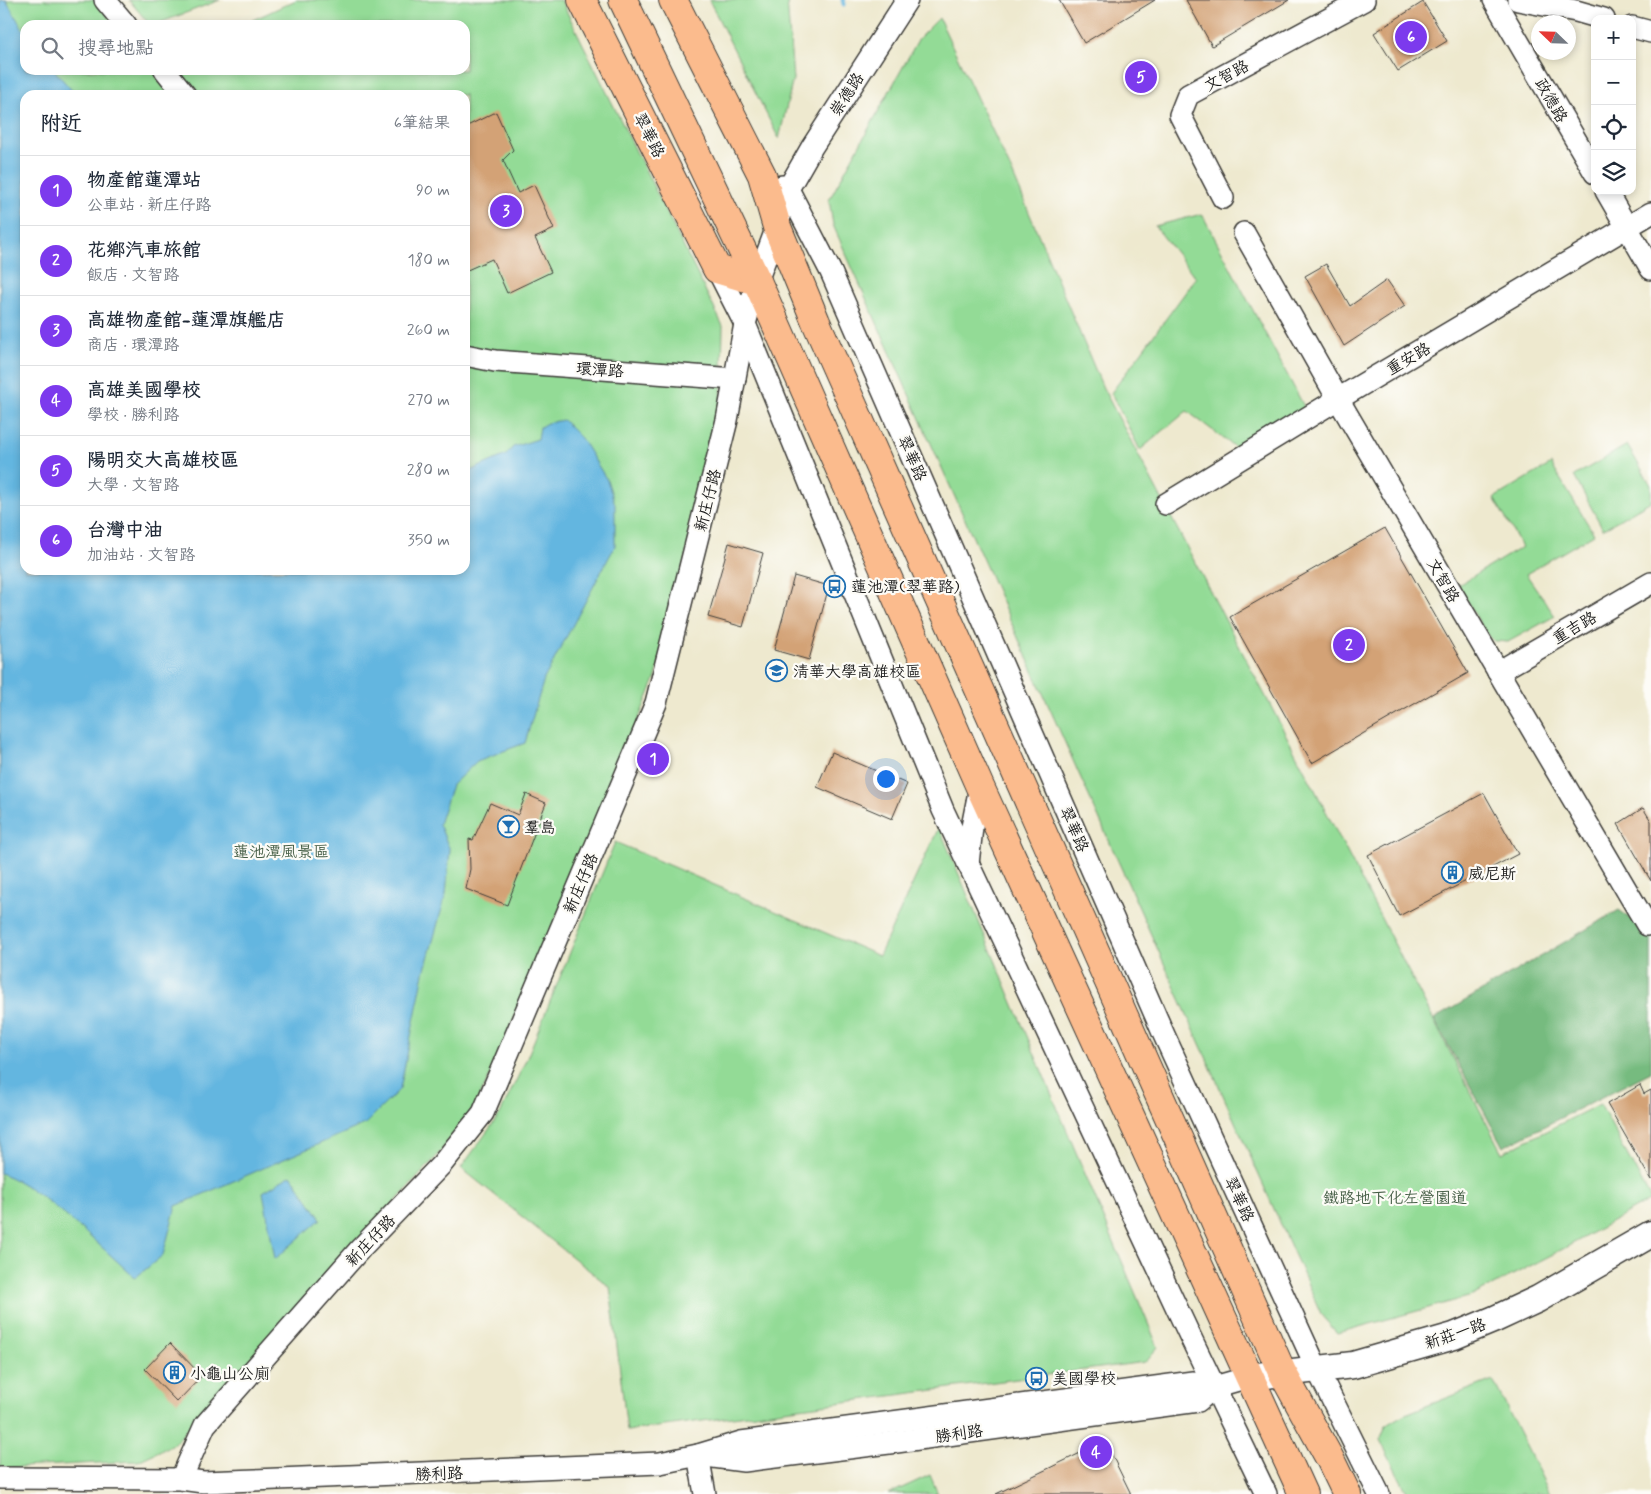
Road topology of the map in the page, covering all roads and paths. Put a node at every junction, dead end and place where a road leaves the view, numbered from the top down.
1 (105, 0) edge
2 (582, 0) edge
3 (623, 0) edge
4 (673, 0) edge
5 (907, 0) edge
6 (1364, 0) edge
7 (1494, 0) edge
8 (1518, 0) edge
9 (1591, 15) edge
10 (122, 20) edge
11 (1636, 28) edge
12 (1651, 32) edge
13 (169, 75) edge
14 (181, 90) edge
15 (1591, 166) edge
16 (762, 175) junction
17 (788, 189) junction
18 (1608, 195) edge
19 (1223, 198) dead end
20 (1651, 214) edge
21 (777, 227) junction
22 (1627, 227) junction
23 (1244, 233) dead end
24 (1651, 268) edge
25 (717, 269) junction
26 (756, 282) junction
27 (744, 324) junction
28 (470, 357) edge
29 (735, 379) junction
30 (1338, 399) junction
31 (1166, 504) dead end
32 (1651, 583) edge
33 (1498, 672) junction
34 (980, 788) junction
35 (943, 810) junction
36 (972, 828) junction
37 (1008, 847) junction
38 (968, 865) junction
39 (1646, 926) dead end
40 (1138, 975) junction
41 (1113, 992) junction
42 (1139, 1014) junction
43 (1164, 1035) junction
44 (1140, 1052) junction
45 (1649, 1235) edge
46 (1317, 1369) junction
47 (1282, 1372) junction
48 (1249, 1377) junction
49 (1214, 1387) junction
50 (698, 1455) junction
51 (0, 1478) edge
52 (181, 1479) junction
53 (705, 1494) edge
54 (1266, 1494) edge
55 (1303, 1494) edge
56 (1347, 1494) edge
57 (1379, 1494) edge

1 - 10 street
2 - 25 main road, 翠華路
3 - 26 main road
4 - 16 main road, 翠華路
5 - 17 street, 崇德路
6 - 19 street, 文智路
7 - 15 street, 政德路
8 - 9 street
11 - 12 street
13 - 14 street
16 - 17 street
16 - 21 main road, 翠華路
17 - 21 street, 新庄仔路
17 - 40 street, 翠華路
18 - 22 street
20 - 22 street, 重安路
21 - 26 street, 新庄仔路
21 - 41 main road, 翠華路
22 - 24 street
22 - 30 street, 重安路
23 - 30 street, 文智路
25 - 26 main road
25 - 27 street, 翠華路
26 - 27 street, 新庄仔路
26 - 34 main road
27 - 29 street, 新庄仔路
27 - 35 street, 翠華路
28 - 29 street, 環潭路
29 - 52 street, 新庄仔路
30 - 31 street, 重安路
30 - 33 street, 文智路
32 - 33 street, 重吉路
33 - 39 street, 文智路
34 - 36 street
34 - 37 main road
35 - 36 street
35 - 38 street, 翠華路
36 - 37 street
36 - 38 street
37 - 48 main road
38 - 49 street, 翠華路
40 - 42 street
40 - 43 street, 翠華路
41 - 42 street
41 - 44 main road, 翠華路
42 - 43 street
42 - 44 street
43 - 46 street, 翠華路
44 - 47 main road, 翠華路
45 - 46 street, 新莊一路
46 - 47 street, 新莊一路
46 - 57 street, 翠華路
47 - 48 street, 新莊一路
47 - 56 main road, 翠華路
48 - 49 street, 勝利路
48 - 55 main road
49 - 50 street, 勝利路
49 - 54 street, 翠華路
50 - 52 street, 勝利路
50 - 53 street
51 - 52 street, 勝利路

